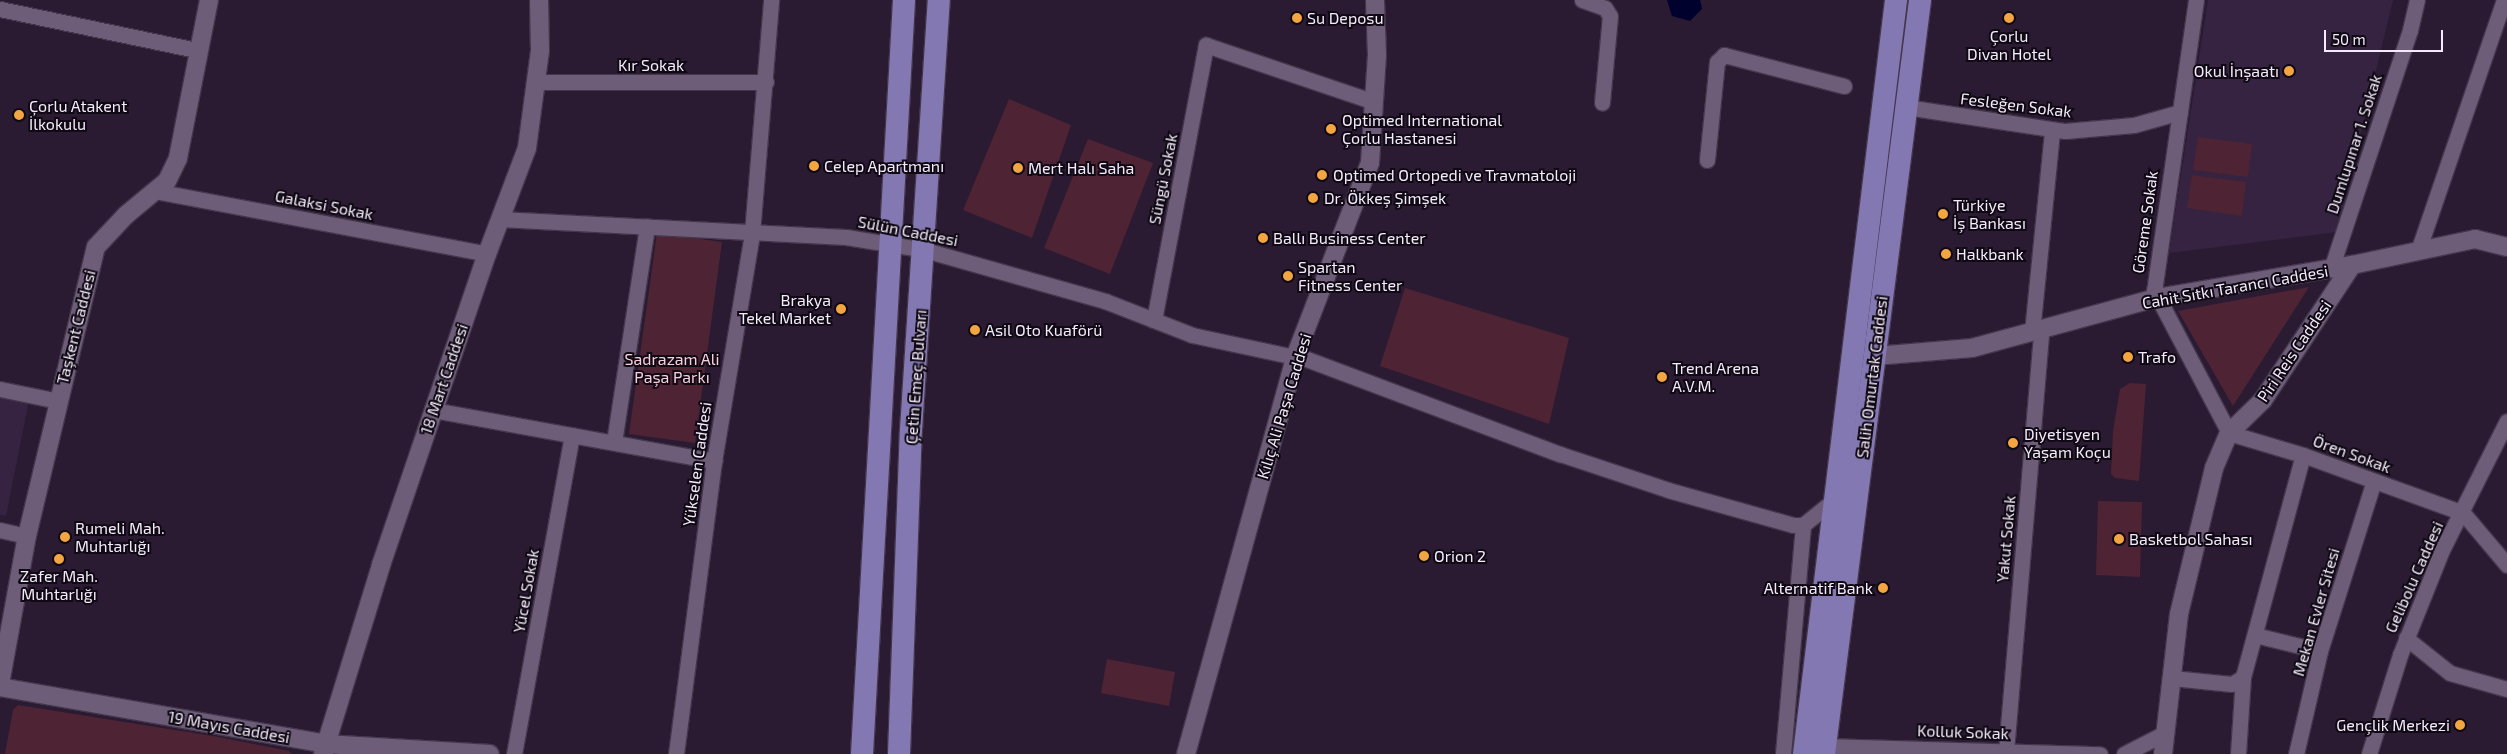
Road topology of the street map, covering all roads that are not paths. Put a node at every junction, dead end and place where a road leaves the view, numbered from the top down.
1 (209, 0) edge
2 (539, 0) edge
3 (771, 0) edge
4 (904, 0) edge
5 (939, 0) edge
6 (1375, 0) edge
7 (1582, 0) edge
8 (1896, 0) edge
9 (1920, 0) edge
10 (2196, 0) edge
11 (2416, 0) edge
12 (2504, 0) edge
13 (0, 9) edge
14 (197, 50) junction
15 (536, 82) junction
16 (766, 82) junction
17 (1844, 86) dead end
18 (1374, 102) junction
19 (1602, 103) dead end
20 (1906, 107) junction
21 (2180, 112) junction
22 (2052, 130) junction
23 (1706, 160) dead end
24 (155, 191) junction
25 (500, 219) junction
26 (646, 227) junction
27 (752, 232) junction
28 (890, 244) junction
29 (2507, 247) edge
30 (925, 250) junction
31 (2418, 251) junction
32 (487, 254) junction
33 (2352, 266) junction
34 (2331, 269) junction
35 (2156, 298) junction
36 (1154, 320) junction
37 (2036, 332) junction
38 (1296, 356) junction
39 (1875, 356) junction
40 (0, 389) edge
41 (58, 401) junction
42 (433, 410) junction
43 (2507, 421) edge
44 (2229, 433) junction
45 (572, 435) junction
46 (614, 442) junction
47 (2303, 455) junction
48 (714, 461) junction
49 (2374, 481) junction
50 (1833, 501) junction
51 (2463, 513) junction
52 (1803, 525) junction
53 (0, 530) edge
54 (27, 536) junction
55 (2507, 565) edge
56 (2255, 635) junction
57 (2406, 638) junction
58 (2320, 651) junction
59 (2243, 677) junction
60 (2172, 678) junction
61 (0, 686) edge
62 (2507, 689) edge
63 (2165, 733) junction
64 (324, 749) edge
65 (1825, 750) edge
66 (2006, 751) junction
67 (2032, 753) edge
68 (490, 754) edge
69 (514, 754) edge
70 (676, 754) edge
71 (862, 754) edge
72 (899, 754) edge
73 (1186, 754) edge
74 (1783, 754) edge
75 (1804, 754) edge
76 (2100, 754) edge
77 (2124, 754) edge
78 (2163, 754) edge
79 (2238, 754) edge
80 (2296, 754) edge
81 (2369, 754) edge

1 - 14 street, Taşkent Caddesi
2 - 15 street, 18 Mart Caddesi
3 - 16 street, Yükselen Caddesi
4 - 28 main road, Çetin Emeç Bulvarı
5 - 30 main road, Çetin Emeç Bulvarı
6 - 18 street, Kılıç Ali Paşa Caddesi
7 - 19 street
8 - 50 main road, Salih Omurtak Caddesi
9 - 20 main road, Salih Omurtak Caddesi
10 - 21 street, Göreme Sokak
11 - 34 street, Dumlupınar 1. Sokak
12 - 31 street
13 - 14 street
14 - 24 street, Taşkent Caddesi
15 - 16 street, Kır Sokak
15 - 25 street, 18 Mart Caddesi
16 - 27 street, Yükselen Caddesi
17 - 23 street
18 - 36 street, Süngü Sokak
18 - 38 street, Kılıç Ali Paşa Caddesi
20 - 22 street, Fesleğen Sokak
20 - 39 main road, Salih Omurtak Caddesi
21 - 22 street, Fesleğen Sokak
21 - 35 street, Göreme Sokak
22 - 37 street, Yakut Sokak
24 - 32 street, Galaksi Sokak
24 - 41 street, Taşkent Caddesi
25 - 26 street, Sülün Caddesi
25 - 32 street, 18 Mart Caddesi
26 - 27 street, Sülün Caddesi
26 - 46 street
27 - 28 street, Sülün Caddesi
27 - 48 street, Yükselen Caddesi
28 - 30 street, Sülün Caddesi
28 - 71 main road, Çetin Emeç Bulvarı
29 - 31 street, Cahit Sıtkı Tarancı Caddesi
30 - 36 street, Sülün Caddesi
30 - 72 main road, Çetin Emeç Bulvarı
31 - 33 street, Cahit Sıtkı Tarancı Caddesi
32 - 42 street, 18 Mart Caddesi
33 - 34 street, Cahit Sıtkı Tarancı Caddesi
33 - 44 street, Piri Reis Caddesi
34 - 35 street, Cahit Sıtkı Tarancı Caddesi
35 - 37 street, Cahit Sıtkı Tarancı Caddesi
35 - 44 street, Göreme Sokak
36 - 38 street, Sülün Caddesi
37 - 39 street, Cahit Sıtkı Tarancı Caddesi
37 - 66 street, Yakut Sokak
38 - 52 street, Sülün Caddesi
38 - 73 street, Kılıç Ali Paşa Caddesi
39 - 65 main road, Salih Omurtak Caddesi
40 - 41 street
41 - 54 street, Taşkent Caddesi
42 - 45 street
42 - 64 street, 18 Mart Caddesi
43 - 51 street, Gelibolu Caddesi
44 - 47 street, Ören Sokak
44 - 60 street, Piri Reis Caddesi
45 - 46 street
45 - 69 street, Yücel Sokak
46 - 48 street
47 - 49 street, Ören Sokak
47 - 56 street
48 - 70 street, Yükselen Caddesi
49 - 51 street, Ören Sokak
49 - 58 street, Mekan Evler Sitesi
50 - 52 street
50 - 75 main road, Salih Omurtak Caddesi
51 - 55 street
51 - 57 street, Gelibolu Caddesi
52 - 74 street
53 - 54 street
54 - 61 street, Taşkent Caddesi
56 - 58 street
56 - 59 street
57 - 62 street
57 - 81 street, Gelibolu Caddesi
58 - 80 street, Mekan Evler Sitesi
59 - 60 street
59 - 79 street
60 - 63 street, Piri Reis Caddesi
61 - 64 street, 19 Mayıs Caddesi
63 - 77 street
63 - 78 street, Piri Reis Caddesi
64 - 68 street, 19 Mayıs Caddesi
65 - 66 street, Kolluk Sokak
66 - 67 street, Kolluk Sokak
67 - 76 street, Kolluk Sokak

